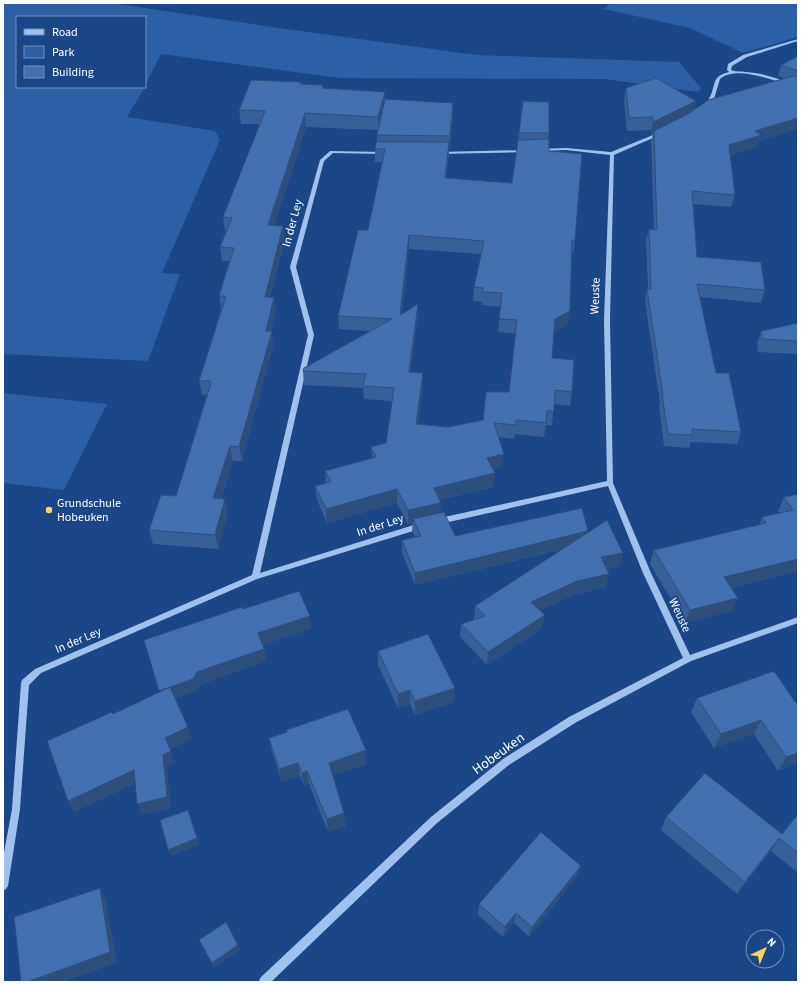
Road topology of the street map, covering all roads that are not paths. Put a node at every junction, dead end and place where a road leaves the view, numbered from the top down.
1 (798, 40) edge
2 (733, 73) junction
3 (798, 87) edge
4 (700, 112) edge
5 (667, 131) edge
6 (387, 153) edge
7 (435, 153) edge
8 (612, 154) junction
9 (610, 483) junction
10 (255, 577) junction
11 (798, 620) edge
12 (688, 659) junction
13 (3, 886) edge
14 (264, 982) edge

1 - 2 street
2 - 3 street
2 - 4 street
5 - 8 street
6 - 10 street, In der Ley
7 - 8 street
8 - 9 street, Weuste
9 - 10 street, In der Ley
9 - 12 street, Weuste
10 - 13 street, In der Ley
11 - 12 street, Hobeuken
12 - 14 street, Hobeuken

